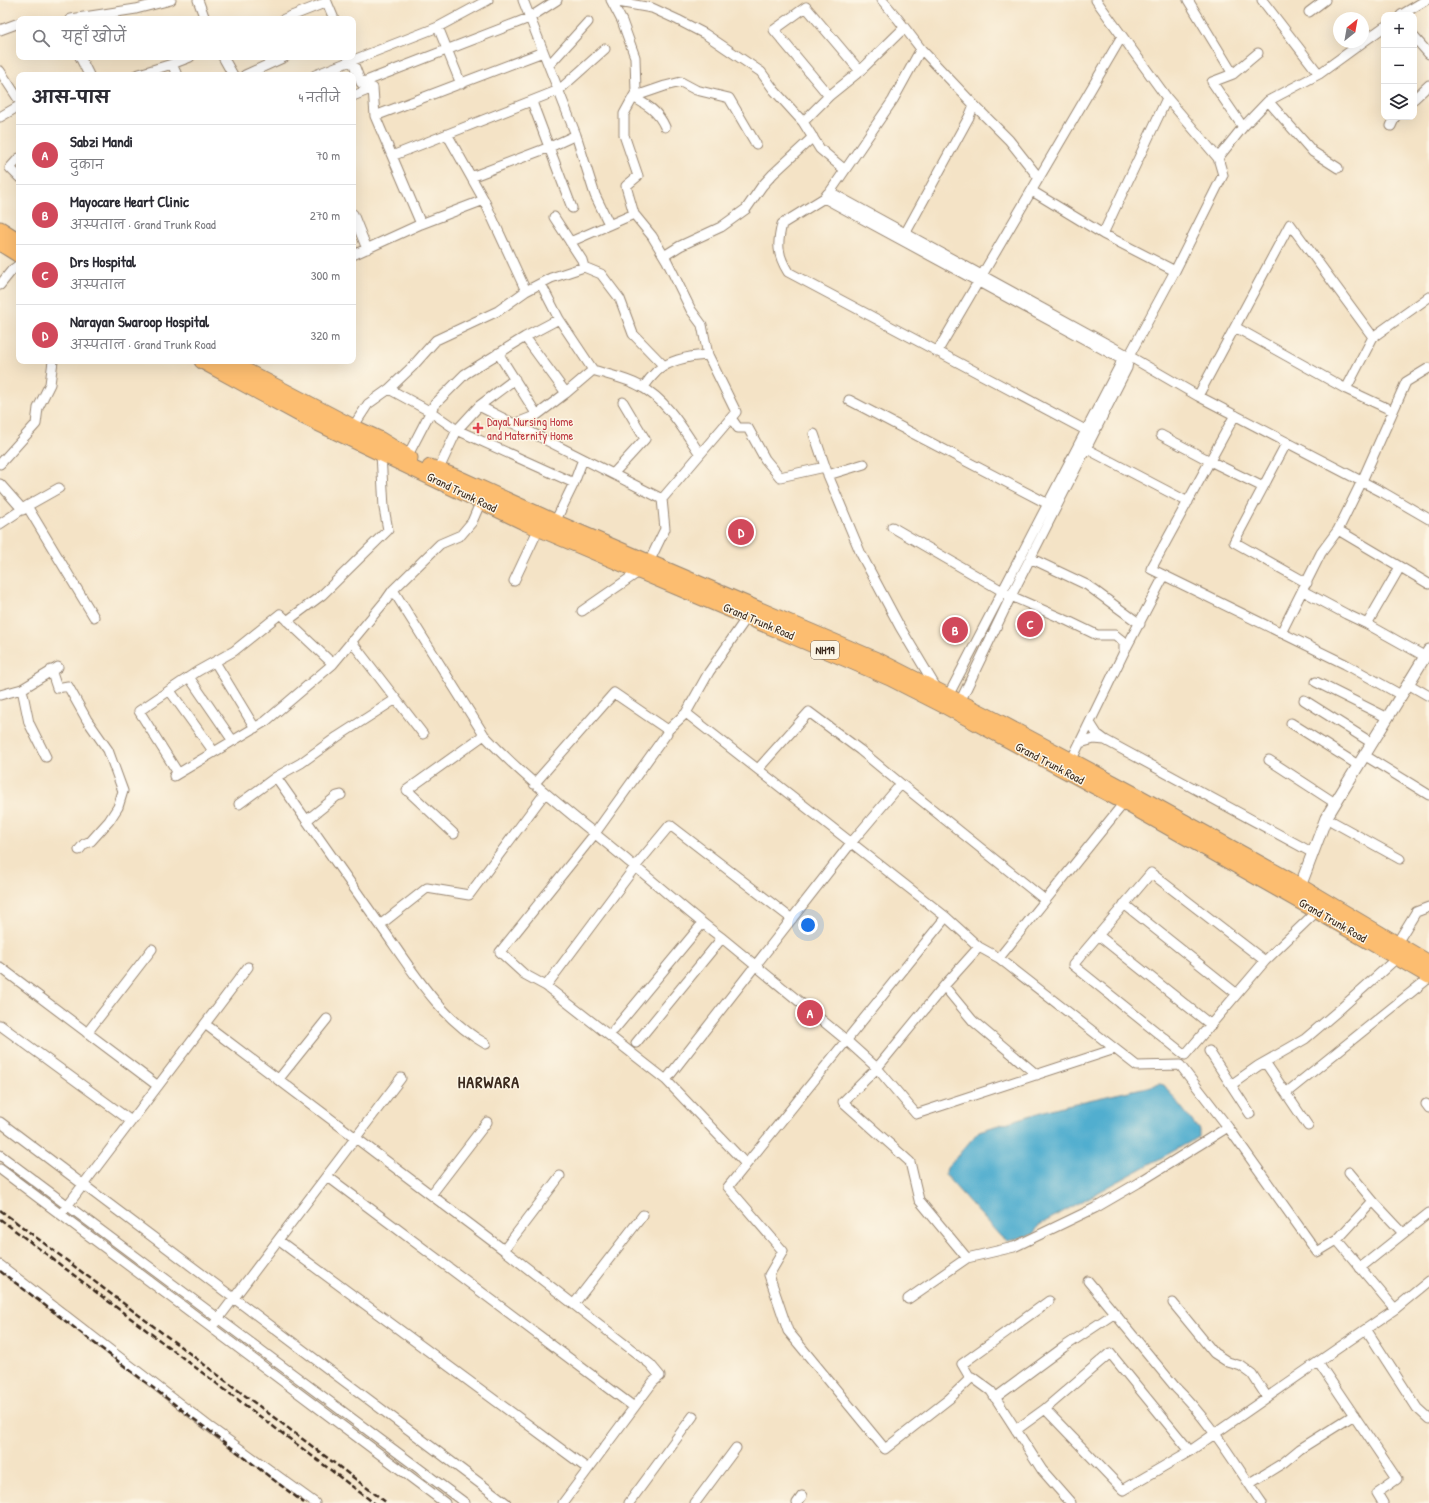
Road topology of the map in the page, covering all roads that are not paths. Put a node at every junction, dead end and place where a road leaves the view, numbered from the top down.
1 (171, 0) edge
2 (198, 0) edge
3 (487, 0) edge
4 (523, 0) edge
5 (557, 0) edge
6 (611, 0) edge
7 (882, 0) edge
8 (1096, 0) edge
9 (1188, 0) edge
10 (1262, 0) edge
11 (1325, 0) edge
12 (1426, 0) edge
13 (327, 1) edge
14 (154, 2) edge
15 (1309, 12) dead end
16 (1405, 12) edge
17 (90, 16) edge
18 (204, 16) edge
19 (291, 16) edge
20 (333, 16) edge
21 (530, 18) junction
22 (588, 22) dead end
23 (16, 24) edge
24 (438, 27) junction
25 (904, 28) junction
26 (1, 29) edge
27 (1381, 29) edge
28 (1122, 36) junction
29 (1369, 38) edge
30 (1417, 40) edge
31 (1355, 48) edge
32 (606, 49) dead end
33 (921, 49) junction
34 (446, 50) junction
35 (543, 52) junction
36 (1258, 53) dead end
37 (1429, 54) edge
38 (356, 57) edge
39 (82, 60) edge
40 (182, 60) edge
41 (225, 60) edge
42 (278, 60) edge
43 (348, 60) edge
44 (353, 60) edge
45 (172, 64) junction
46 (549, 65) junction
47 (860, 71) junction
48 (88, 72) edge
49 (146, 72) edge
50 (176, 72) edge
51 (232, 72) edge
52 (252, 72) edge
53 (322, 72) edge
54 (1233, 74) junction
55 (1319, 74) junction
56 (1, 75) edge
57 (361, 82) junction
58 (461, 84) junction
59 (1429, 85) edge
60 (373, 88) junction
61 (559, 90) junction
62 (356, 95) edge
63 (16, 96) edge
64 (829, 96) junction
65 (1417, 96) edge
66 (633, 97) junction
67 (1167, 98) junction
68 (1268, 101) junction
69 (532, 102) junction
70 (974, 105) junction
71 (16, 108) edge
72 (375, 116) junction
73 (0, 117) edge
74 (1394, 120) edge
75 (803, 122) junction
76 (1391, 126) dead end
77 (665, 127) dead end
78 (1243, 127) junction
79 (447, 134) junction
80 (576, 135) junction
81 (813, 137) junction
82 (756, 144) dead end
83 (550, 147) junction
84 (392, 156) junction
85 (1218, 158) junction
86 (16, 161) edge
87 (1338, 168) dead end
88 (845, 170) junction
89 (16, 174) edge
90 (471, 177) junction
91 (1039, 178) junction
92 (1032, 191) junction
93 (827, 195) junction
94 (484, 200) junction
95 (572, 208) dead end
96 (634, 214) junction
97 (554, 217) dead end
98 (356, 221) edge
99 (421, 224) junction
100 (609, 224) junction
101 (0, 229) edge
102 (905, 234) junction
103 (1103, 234) junction
104 (16, 240) edge
105 (570, 242) junction
106 (0, 243) edge
107 (368, 249) junction
108 (16, 253) edge
109 (356, 255) edge
110 (664, 256) junction
111 (16, 267) edge
112 (584, 267) junction
113 (1175, 271) junction
114 (980, 279) junction
115 (541, 284) junction
116 (0, 285) edge
117 (526, 291) junction
118 (1429, 297) edge
119 (559, 319) junction
120 (1235, 327) junction
121 (525, 337) junction
122 (1373, 337) junction
123 (937, 352) junction
124 (498, 353) junction
125 (708, 355) junction
126 (1130, 356) junction
127 (53, 364) edge
128 (208, 364) edge
129 (233, 364) edge
130 (664, 366) junction
131 (1429, 368) edge
132 (593, 370) junction
133 (515, 379) junction
134 (643, 388) junction
135 (389, 389) junction
136 (1346, 389) junction
137 (566, 393) junction
138 (1198, 396) junction
139 (849, 400) dead end
140 (623, 402) dead end
141 (479, 406) junction
142 (431, 412) junction
143 (1393, 412) junction
144 (536, 415) junction
145 (1234, 415) junction
146 (731, 418) junction
147 (514, 424) junction
148 (353, 427) junction
149 (457, 430) junction
150 (1090, 433) junction
151 (814, 434) dead end
152 (1161, 434) dead end
153 (1287, 442) junction
154 (1087, 449) junction
155 (381, 454) junction
156 (700, 454) junction
157 (407, 457) junction
158 (582, 459) junction
159 (1210, 461) junction
160 (0, 464) edge
161 (864, 464) dead end
162 (438, 471) junction
163 (827, 471) junction
164 (613, 474) junction
165 (1362, 481) junction
166 (574, 483) junction
167 (0, 484) edge
168 (1263, 487) junction
169 (59, 488) dead end
170 (662, 499) junction
171 (481, 501) junction
172 (1188, 502) junction
173 (1048, 504) junction
174 (25, 508) junction
175 (1057, 508) junction
176 (1429, 519) edge
177 (555, 522) junction
178 (0, 524) edge
179 (892, 527) dead end
180 (539, 528) junction
181 (1338, 530) junction
182 (1030, 558) junction
183 (645, 566) junction
184 (1400, 567) junction
185 (1164, 576) junction
186 (514, 581) dead end
187 (1429, 584) edge
188 (1305, 587) junction
189 (393, 590) junction
190 (1002, 591) junction
191 (1011, 596) junction
192 (582, 612) dead end
193 (751, 612) junction
194 (94, 617) dead end
195 (287, 620) junction
196 (1140, 624) junction
197 (1367, 624) junction
198 (1281, 633) junction
199 (351, 641) junction
200 (1124, 652) junction
201 (1427, 653) edge
202 (215, 662) junction
203 (333, 664) junction
204 (189, 677) junction
205 (1316, 682) dead end
206 (1408, 684) junction
207 (22, 689) junction
208 (170, 691) junction
209 (0, 695) edge
210 (1401, 695) junction
211 (1429, 696) edge
212 (396, 699) junction
213 (1304, 700) dead end
214 (949, 701) junction
215 (686, 713) junction
216 (1388, 718) junction
217 (1090, 723) junction
218 (1291, 723) dead end
219 (255, 728) junction
220 (667, 733) dead end
221 (423, 734) dead end
222 (484, 735) junction
223 (1105, 740) junction
224 (233, 741) junction
225 (1080, 743) junction
226 (1372, 743) junction
227 (214, 752) junction
228 (1364, 755) junction
229 (46, 757) dead end
230 (1269, 760) dead end
231 (1071, 761) junction
232 (1358, 766) junction
233 (758, 769) junction
234 (276, 777) junction
235 (534, 784) junction
236 (901, 784) junction
237 (545, 793) junction
238 (341, 795) dead end
239 (1429, 795) edge
240 (1128, 798) junction
241 (1335, 803) junction
242 (239, 804) dead end
243 (1326, 818) junction
244 (307, 820) junction
245 (594, 833) junction
246 (454, 834) dead end
247 (852, 843) junction
248 (79, 850) dead end
249 (1313, 853) junction
250 (1400, 859) dead end
251 (635, 866) junction
252 (1298, 892) junction
253 (1045, 900) junction
254 (1124, 904) junction
255 (1429, 907) edge
256 (1317, 911) junction
257 (946, 917) junction
258 (792, 919) junction
259 (702, 924) junction
260 (380, 925) junction
261 (1098, 935) junction
262 (722, 938) junction
263 (979, 947) junction
264 (152, 949) dead end
265 (1398, 950) junction
266 (999, 958) junction
267 (1265, 961) junction
268 (1429, 963) edge
269 (756, 966) junction
270 (0, 967) edge
271 (248, 968) dead end
272 (1429, 977) edge
273 (546, 986) junction
274 (944, 986) junction
275 (1238, 994) junction
276 (327, 1019) dead end
277 (205, 1024) junction
278 (0, 1025) edge
279 (1211, 1025) junction
280 (614, 1030) dead end
281 (87, 1033) junction
282 (846, 1040) junction
283 (636, 1043) dead end
284 (486, 1044) dead end
285 (1116, 1049) junction
286 (1209, 1051) dead end
287 (1265, 1062) junction
288 (877, 1068) junction
289 (1037, 1074) junction
290 (401, 1078) dead end
291 (278, 1080) junction
292 (666, 1080) junction
293 (158, 1086) junction
294 (1231, 1086) junction
295 (1286, 1093) junction
296 (1250, 1114) dead end
297 (131, 1121) junction
298 (0, 1122) edge
299 (488, 1122) dead end
300 (1308, 1126) dead end
301 (1228, 1127) junction
302 (356, 1138) junction
303 (0, 1155) edge
304 (746, 1164) junction
305 (0, 1169) edge
306 (1349, 1172) dead end
307 (327, 1176) junction
308 (560, 1176) dead end
309 (83, 1185) junction
310 (431, 1195) junction
311 (1373, 1202) junction
312 (67, 1206) junction
313 (1429, 1213) edge
314 (60, 1215) junction
315 (643, 1215) dead end
316 (1403, 1233) junction
317 (278, 1240) junction
318 (1337, 1240) junction
319 (504, 1250) junction
320 (967, 1258) junction
321 (0, 1265) edge
322 (1360, 1268) junction
323 (1088, 1281) dead end
324 (1429, 1281) edge
325 (234, 1298) junction
326 (908, 1299) dead end
327 (1049, 1301) dead end
328 (1173, 1303) dead end
329 (574, 1304) junction
330 (1396, 1309) junction
331 (1115, 1313) junction
332 (218, 1319) junction
333 (212, 1328) junction
334 (1366, 1329) junction
335 (1318, 1362) junction
336 (972, 1377) junction
337 (1267, 1397) junction
338 (995, 1398) junction
339 (634, 1407) junction
340 (1045, 1409) junction
341 (1354, 1415) junction
342 (693, 1416) dead end
343 (1429, 1419) edge
344 (1016, 1430) junction
345 (1214, 1434) junction
346 (736, 1448) dead end
347 (1190, 1451) junction
348 (588, 1469) junction
349 (1249, 1484) junction
350 (315, 1503) edge
351 (445, 1503) edge
352 (465, 1503) edge
353 (506, 1503) edge
354 (563, 1503) edge
355 (629, 1503) edge
356 (695, 1503) edge
357 (1071, 1503) edge
358 (1262, 1503) edge
359 (1383, 1503) edge

1 - 14 street
2 - 18 street
3 - 24 street
4 - 21 street
5 - 21 street
6 - 66 street
6 - 75 street
7 - 25 street
8 - 28 street
9 - 54 street
10 - 55 street
11 - 15 street
12 - 16 street
13 - 19 street
13 - 20 street
14 - 17 street
21 - 34 street
21 - 35 street
22 - 46 street
23 - 26 street
24 - 34 street
24 - 38 street
25 - 33 street
25 - 47 street
27 - 29 street
28 - 67 street
28 - 91 street
30 - 37 street
31 - 55 street
32 - 61 street
33 - 70 street
33 - 88 street
34 - 57 street
34 - 58 street
35 - 46 street
35 - 58 street
36 - 54 street
39 - 48 street
40 - 45 street
41 - 51 street
42 - 52 street
43 - 53 street
44 - 57 street
45 - 49 street
45 - 50 street
46 - 61 street
47 - 64 street
47 - 64 street
54 - 78 street
55 - 68 street
56 - 63 street
57 - 60 street
58 - 72 street
59 - 65 street
60 - 62 street
60 - 72 street
61 - 69 street
61 - 80 street
64 - 75 street
66 - 77 street
66 - 82 street
66 - 96 street
67 - 85 street
67 - 103 street
68 - 78 street
68 - 87 street
69 - 79 street
69 - 83 street
70 - 91 street
70 - 102 street
71 - 73 street
72 - 84 street
74 - 76 street
75 - 81 street
78 - 85 street
79 - 84 street
79 - 90 street
80 - 83 street
80 - 100 street
81 - 88 street
81 - 110 street
83 - 90 street
83 - 95 street
84 - 99 street
85 - 113 street
86 - 89 street
88 - 93 street
90 - 94 street
91 - 92 street
92 - 103 street
92 - 114 street
93 - 102 street
93 - 114 street
93 - 123 street
94 - 99 street
94 - 117 street
96 - 100 street
96 - 110 street
97 - 105 street
98 - 107 street
99 - 107 street
100 - 105 street
101 - 104 highway
102 - 114 street
103 - 113 street
105 - 112 street
106 - 108 highway
107 - 109 street
110 - 125 street
111 - 116 street
112 - 115 street
112 - 130 street
113 - 126 street
114 - 123 street
114 - 126 street
114 - 150 street
115 - 117 street
115 - 119 street
117 - 135 street
118 - 122 street
119 - 121 street
119 - 132 street
120 - 122 street
120 - 136 street
120 - 138 street
121 - 124 street
121 - 137 street
122 - 136 street
123 - 150 street
124 - 133 street
124 - 142 street
125 - 130 street
125 - 146 street
126 - 138 street
126 - 150 street
127 - 160 street
128 - 155 highway, Grand Trunk Road / NH19
129 - 148 highway, Grand Trunk Road / NH19
130 - 134 street
131 - 143 street
132 - 134 street
132 - 137 street
133 - 141 street
133 - 144 street
134 - 156 street
135 - 142 street
135 - 148 street
136 - 143 street
137 - 144 street
138 - 145 street
139 - 173 street
140 - 164 street
141 - 147 street
141 - 149 street
142 - 149 street
142 - 157 street
143 - 165 street
144 - 147 street
145 - 153 street
145 - 159 street
146 - 156 street
146 - 163 street
147 - 158 street
148 - 157 highway, Grand Trunk Road / NH19
149 - 162 street
149 - 166 street
150 - 154 street
150 - 173 street
151 - 163 street
152 - 159 street
153 - 165 street
153 - 168 street
154 - 172 street
154 - 175 street
155 - 171 highway, Grand Trunk Road / NH19
155 - 195 street
156 - 170 street
157 - 162 highway, Grand Trunk Road / NH19
158 - 164 street
158 - 166 street
159 - 168 street
159 - 172 street
161 - 163 street
162 - 177 highway, Grand Trunk Road / NH19
163 - 214 street
164 - 170 street
165 - 176 street
165 - 181 street
166 - 177 street
167 - 174 street
168 - 188 street
169 - 174 street
170 - 183 street
171 - 180 highway, Grand Trunk Road / NH19
171 - 189 street
172 - 185 street
173 - 175 street
173 - 190 street
174 - 178 street
174 - 194 street
175 - 182 street
177 - 183 highway, Grand Trunk Road / NH19
179 - 190 street
180 - 183 highway, Grand Trunk Road / NH19
180 - 186 street
181 - 184 street
181 - 188 street
182 - 191 street
182 - 196 street
183 - 192 street
183 - 193 highway, Grand Trunk Road / NH19
184 - 187 street
184 - 197 street
185 - 196 street
185 - 198 street
188 - 197 street
188 - 198 street
189 - 199 street
189 - 222 street
190 - 191 street
190 - 214 street
191 - 200 street
191 - 214 street
193 - 214 highway, Grand Trunk Road / NH19
193 - 215 street
195 - 202 street
195 - 203 street
196 - 200 street
197 - 201 street
198 - 210 street
199 - 203 street
199 - 212 street
200 - 217 street
201 - 206 street
202 - 204 street
202 - 219 street
203 - 219 street
204 - 208 street
204 - 224 street
205 - 216 street
206 - 210 street
206 - 211 street
207 - 209 street
207 - 229 street
207 - 248 street
208 - 227 street
208 - 227 street
210 - 216 street
212 - 221 street
212 - 234 street
213 - 226 street
214 - 231 highway, Grand Trunk Road / NH19
214 - 240 highway, Grand Trunk Road / NH19
215 - 233 street
215 - 235 street
216 - 226 street
217 - 223 street
217 - 225 street
218 - 232 street
219 - 224 street
220 - 245 street
222 - 235 street
222 - 246 street
223 - 225 street
223 - 249 street
224 - 227 street
225 - 231 street
226 - 228 street
228 - 232 street
228 - 239 street
230 - 241 street
231 - 240 highway, Grand Trunk Road / NH19
232 - 241 street
233 - 236 street
233 - 247 street
234 - 242 street
234 - 244 street
235 - 237 street
236 - 247 street
236 - 253 street
237 - 245 street
237 - 260 street
238 - 244 street
240 - 252 highway, Grand Trunk Road / NH19
240 - 253 street
241 - 243 street
243 - 249 street
243 - 250 street
244 - 260 street
245 - 251 street
245 - 273 street
247 - 257 street
247 - 258 street
249 - 252 street
251 - 258 street
251 - 259 street
251 - 273 street
252 - 256 highway, Grand Trunk Road / NH19
252 - 265 highway, Grand Trunk Road / NH19
253 - 266 street
254 - 261 street
254 - 267 street
254 - 275 street
255 - 265 street
256 - 265 highway, Grand Trunk Road / NH19
256 - 267 street
257 - 263 street
257 - 282 street
258 - 269 street
259 - 262 street
259 - 280 street
260 - 284 street
261 - 279 street
261 - 279 street
262 - 269 street
262 - 283 street
263 - 266 street
263 - 274 street
264 - 281 street
265 - 268 highway, Grand Trunk Road / NH19
265 - 272 highway, Grand Trunk Road / NH19
265 - 287 street
266 - 285 street
267 - 275 street
269 - 282 street
269 - 292 street
270 - 281 street
271 - 277 street
272 - 295 street
273 - 292 street
274 - 288 street
274 - 289 street
275 - 279 street
276 - 291 street
277 - 291 street
277 - 293 street
278 - 297 street
281 - 293 street
282 - 288 street
282 - 304 street
285 - 289 street
285 - 301 street
286 - 294 street
287 - 294 street
287 - 295 street
288 - 289 street
288 - 320 street
290 - 302 street
291 - 302 street
292 - 304 street
293 - 297 street
294 - 296 street
295 - 300 street
297 - 309 street
298 - 309 street
299 - 310 street
301 - 318 street
301 - 320 street
302 - 307 street
302 - 310 street
303 - 312 street
304 - 336 street
305 - 314 street
306 - 311 street
307 - 317 street
307 - 339 street
308 - 319 street
309 - 312 street
309 - 325 street
310 - 319 street
311 - 316 street
311 - 318 street
312 - 314 street
312 - 332 street
313 - 316 street
314 - 333 street
315 - 329 street
316 - 322 street
317 - 325 street
317 - 348 street
318 - 322 street
319 - 329 street
320 - 326 street
321 - 350 street
322 - 330 street
323 - 331 street
324 - 330 street
325 - 332 street
325 - 353 street
327 - 336 street
328 - 337 street
329 - 339 street
330 - 334 street
331 - 338 street
331 - 345 street
332 - 333 street
332 - 352 street
333 - 351 street
334 - 335 street
334 - 343 street
335 - 337 street
335 - 341 street
336 - 338 street
337 - 345 street
338 - 344 street
339 - 348 street
340 - 344 street
340 - 347 street
340 - 347 street
341 - 349 street
341 - 359 street
342 - 355 street
344 - 357 street
345 - 347 street
345 - 349 street
346 - 356 street
348 - 354 street
349 - 358 street

